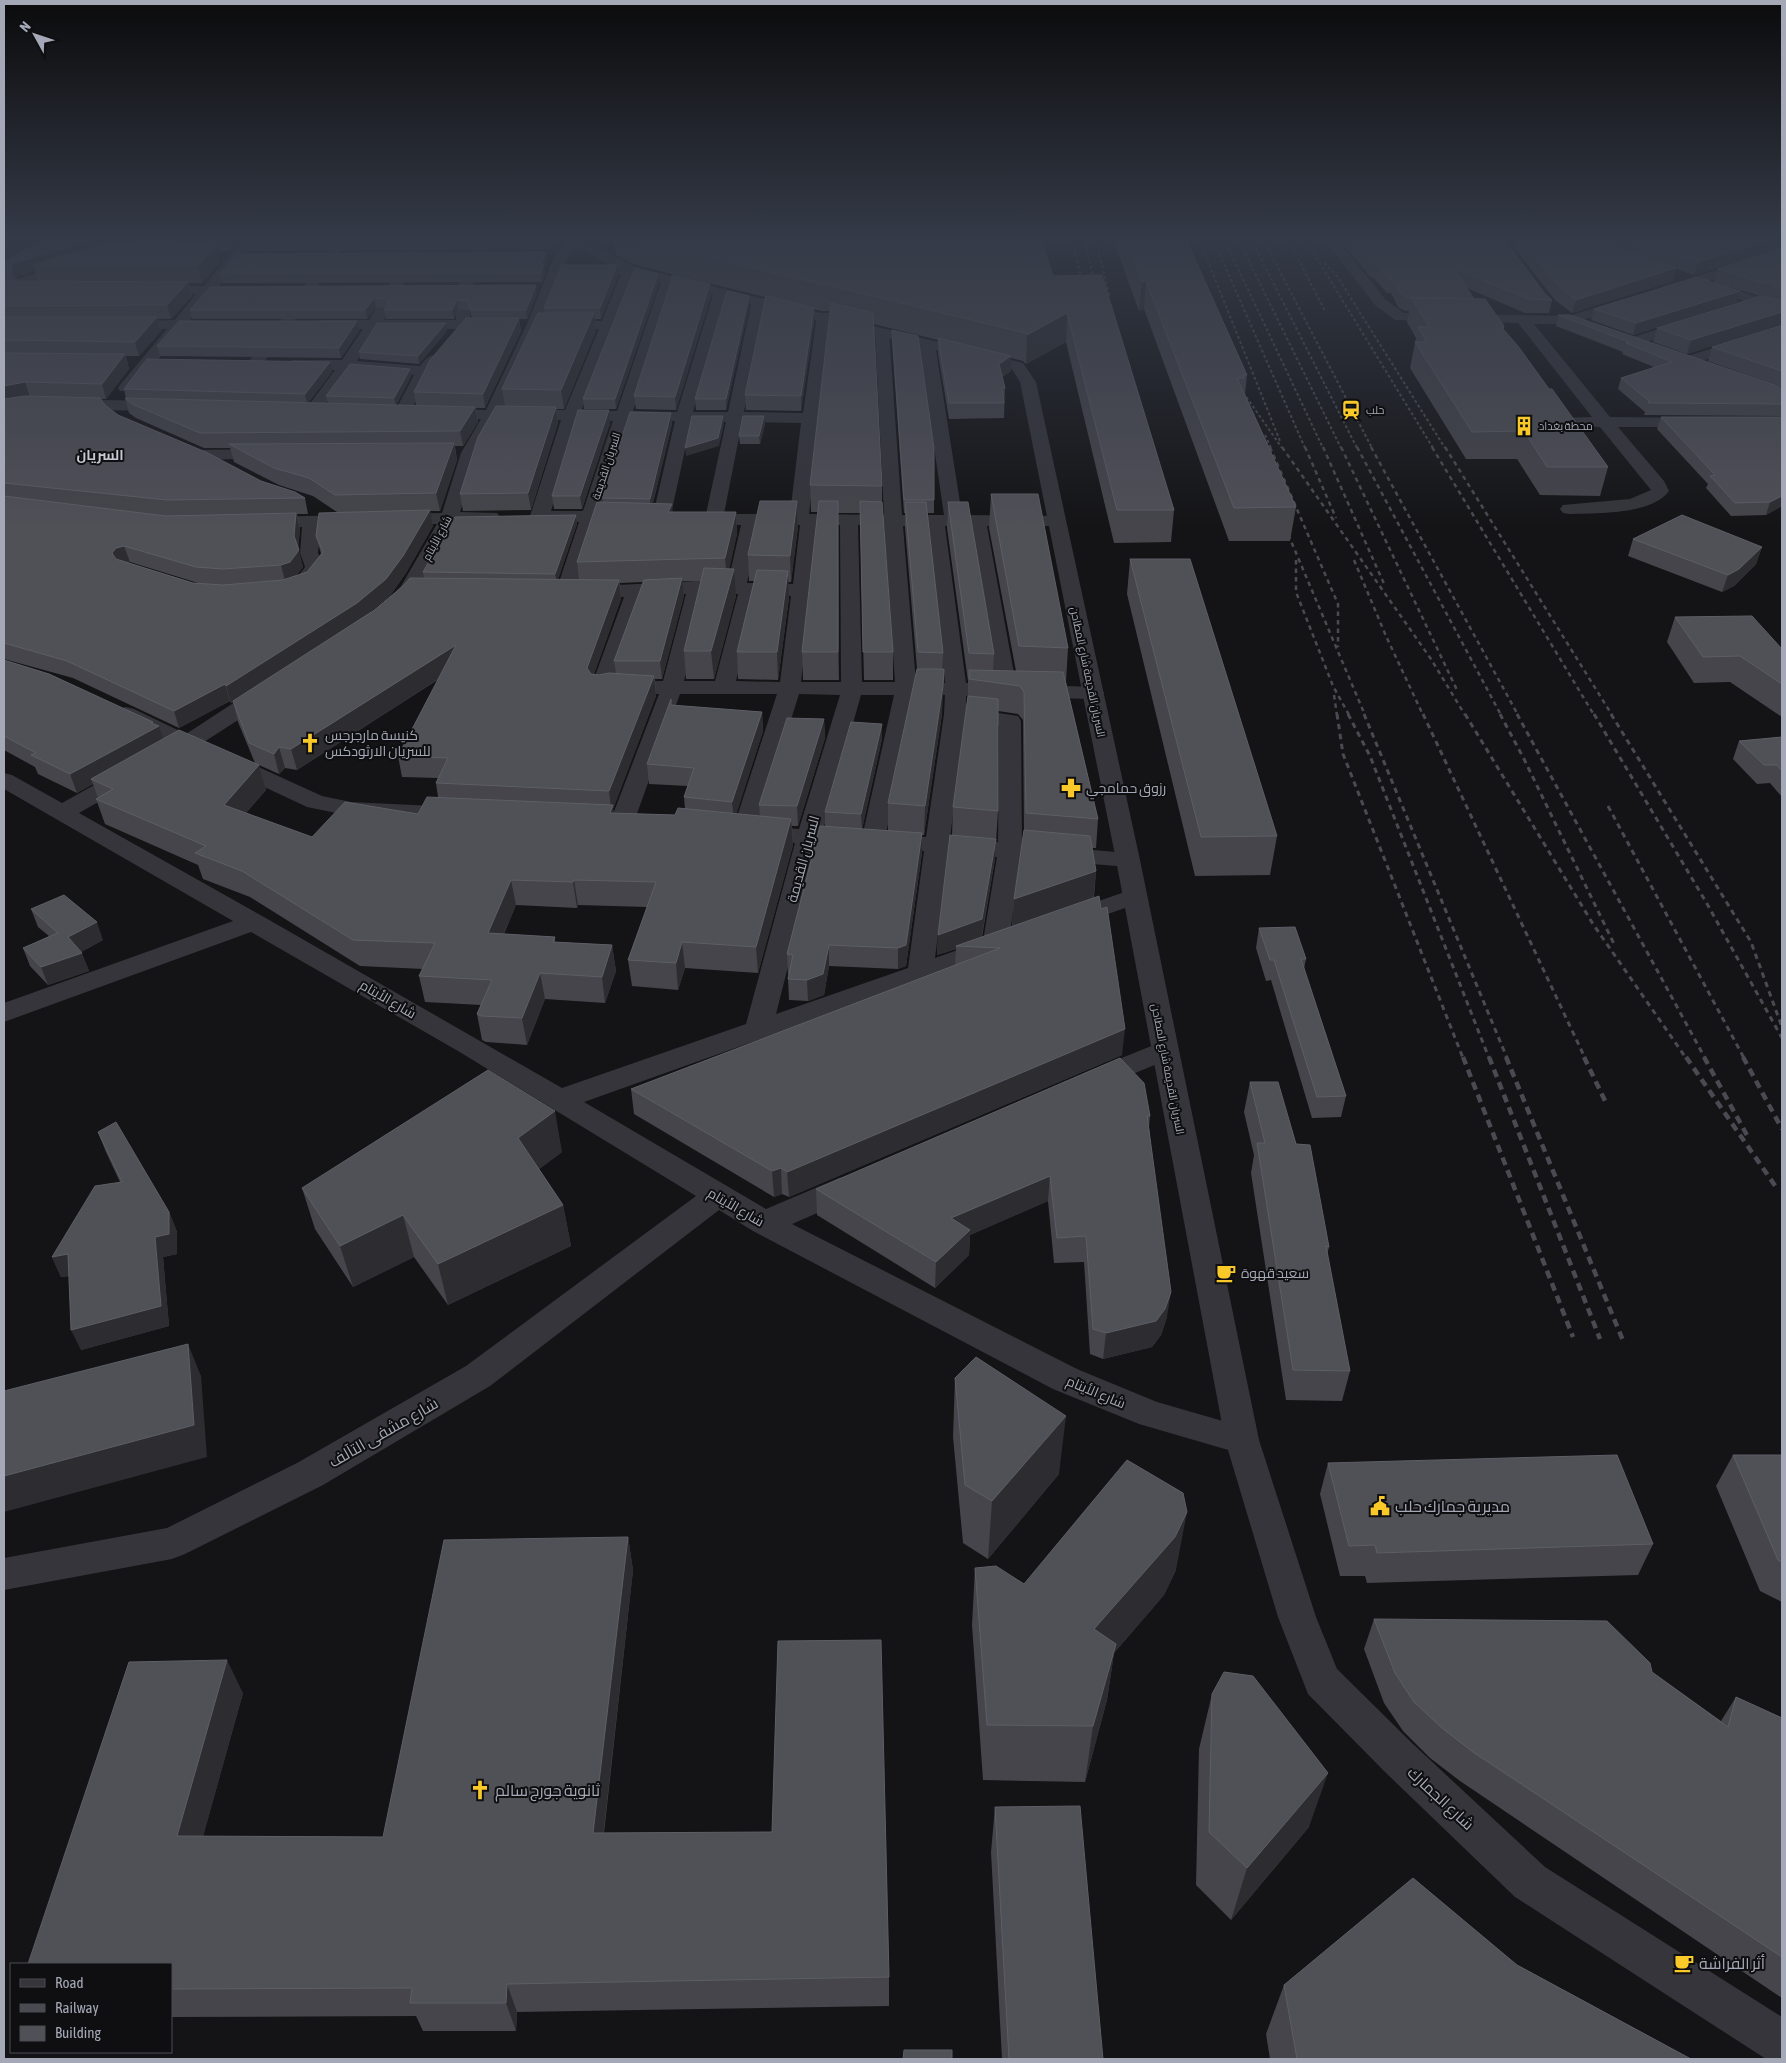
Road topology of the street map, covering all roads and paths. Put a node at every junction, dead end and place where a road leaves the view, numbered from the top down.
1 (170, 335) edge
2 (276, 335) edge
3 (367, 335) edge
4 (454, 335) edge
5 (529, 335) edge
6 (605, 335) edge
7 (649, 335) edge
8 (708, 335) edge
9 (752, 335) edge
10 (821, 335) edge
11 (882, 335) edge
12 (894, 335) edge
13 (1535, 335) edge
14 (1653, 335) edge
15 (1764, 335) edge
16 (1615, 336) edge
17 (1632, 342) junction
18 (927, 344) junction
19 (1545, 347) junction
20 (1527, 348) dead end
21 (1659, 351) edge
22 (127, 363) edge
23 (144, 363) junction
24 (163, 363) edge
25 (236, 364) edge
26 (254, 364) junction
27 (347, 365) junction
28 (1713, 370) edge
29 (424, 371) junction
30 (228, 400) edge
31 (112, 405) junction
32 (177, 406) edge
33 (4, 408) edge
34 (1554, 408) edge
35 (296, 409) edge
36 (314, 409) junction
37 (334, 410) edge
38 (383, 412) edge
39 (402, 414) junction
40 (492, 415) junction
41 (571, 416) junction
42 (622, 416) junction
43 (684, 416) junction
44 (734, 416) junction
45 (810, 418) junction
46 (123, 420) edge
47 (1565, 422) junction
48 (1605, 422) junction
49 (1713, 422) edge
50 (1576, 438) edge
51 (181, 448) edge
52 (285, 454) edge
53 (198, 455) junction
54 (234, 471) edge
55 (1609, 488) dead end
56 (1620, 504) junction
57 (1569, 508) dead end
58 (309, 511) junction
59 (525, 516) junction
60 (589, 516) junction
61 (450, 518) junction
62 (661, 519) junction
63 (714, 519) junction
64 (752, 519) junction
65 (805, 519) junction
66 (849, 520) junction
67 (945, 520) junction
68 (893, 521) junction
69 (977, 521) junction
70 (1056, 521) junction
71 (246, 522) edge
72 (697, 587) junction
73 (743, 588) junction
74 (273, 589) edge
75 (802, 590) junction
76 (547, 591) edge
77 (566, 591) junction
78 (636, 591) junction
79 (377, 619) edge
80 (279, 684) edge
81 (672, 687) junction
82 (724, 688) junction
83 (790, 688) junction
84 (852, 688) junction
85 (906, 689) junction
86 (956, 689) junction
87 (1007, 691) junction
88 (1093, 693) junction
89 (108, 705) edge
90 (955, 714) junction
91 (189, 742) junction
92 (4, 780) edge
93 (60, 813) junction
94 (475, 815) edge
95 (648, 823) edge
96 (809, 836) junction
97 (873, 840) junction
98 (939, 844) junction
99 (1010, 850) junction
100 (1128, 860) junction
101 (1133, 897) junction
102 (255, 922) junction
103 (995, 946) junction
104 (920, 973) junction
105 (4, 1013) edge
106 (758, 1030) junction
107 (1164, 1050) junction
108 (1074, 1089) edge
109 (560, 1100) junction
110 (874, 1176) edge
111 (717, 1196) junction
112 (764, 1224) junction
113 (1242, 1440) junction
114 (4, 1574) edge
115 (1782, 2043) edge

1 - 23 street
2 - 26 street
3 - 27 street
4 - 29 street
5 - 40 street, شارع الأيتام
6 - 41 street
7 - 42 street
8 - 43 street
9 - 44 street
10 - 45 street
11 - 68 street
12 - 18 street, السريان القديمة شارع المطاحن
13 - 19 street
14 - 17 street
15 - 28 street
16 - 17 street
17 - 21 street
18 - 67 street
18 - 70 street, السريان القديمة شارع المطاحن
19 - 20 street
19 - 48 street
22 - 23 street
23 - 24 street
23 - 31 street
25 - 26 street
26 - 27 street
26 - 30 street
27 - 29 street
27 - 36 street
29 - 39 street
31 - 32 street
31 - 33 street
31 - 46 street
34 - 47 street
35 - 36 street
36 - 37 street
38 - 39 street, السريان القديمة
39 - 40 street, السريان القديمة
40 - 41 street, السريان القديمة
40 - 61 street, شارع الأيتام
41 - 42 street, السريان القديمة
41 - 59 street
42 - 43 street, السريان القديمة
42 - 60 street, السريان القديمة
43 - 44 street, السريان القديمة
43 - 62 street
44 - 45 street, السريان القديمة
44 - 63 street
45 - 65 street
47 - 48 street
47 - 50 street
48 - 49 street
48 - 56 street
51 - 53 street
52 - 53 street
53 - 54 street
55 - 56 street
56 - 57 street
58 - 61 street, السريان القديمة
58 - 71 street, السريان القديمة
58 - 74 street
59 - 60 street, السريان القديمة
59 - 61 street, السريان القديمة
60 - 62 street, السريان القديمة
60 - 77 street, السريان القديمة
61 - 79 street, شارع الأيتام
62 - 63 street, السريان القديمة
63 - 64 street, السريان القديمة
64 - 65 street, السريان القديمة
64 - 73 street
65 - 66 street, السريان القديمة
65 - 75 street
66 - 68 street, السريان القديمة
66 - 84 street, السريان القديمة
67 - 68 street, السريان القديمة
67 - 69 street, السريان القديمة
67 - 86 street
68 - 85 street
69 - 70 street, السريان القديمة
69 - 87 street
70 - 88 street, السريان القديمة شارع المطاحن
72 - 73 street
72 - 78 street
72 - 81 street
73 - 75 street
73 - 82 street
75 - 83 street
76 - 77 street
77 - 78 street
78 - 81 street
80 - 91 street
81 - 82 street
81 - 95 street
82 - 83 street
83 - 84 street
83 - 96 street
84 - 85 street
84 - 96 street, السريان القديمة
85 - 86 street
85 - 97 street
86 - 87 street
86 - 90 street
87 - 88 street
88 - 100 street, السريان القديمة شارع المطاحن
89 - 91 street
90 - 98 street
90 - 99 street
91 - 93 street
91 - 94 street
92 - 93 street, شارع الأيتام
93 - 102 street, شارع الأيتام
96 - 97 street
96 - 106 street, السريان القديمة
97 - 98 street
98 - 99 street
98 - 104 street
99 - 100 street
99 - 103 street
100 - 101 street, السريان القديمة شارع المطاحن
101 - 103 street
101 - 107 street, السريان القديمة شارع المطاحن
102 - 105 street
102 - 109 street, شارع الأيتام
103 - 104 street
104 - 106 street
106 - 109 street
107 - 108 street
107 - 113 street, السريان القديمة شارع المطاحن
109 - 111 street, شارع الأيتام
110 - 112 street
111 - 112 street, شارع الأيتام
111 - 114 street, شارع مشفى التآلف
112 - 113 street, شارع الأيتام
113 - 115 street, شارع الجمارك

